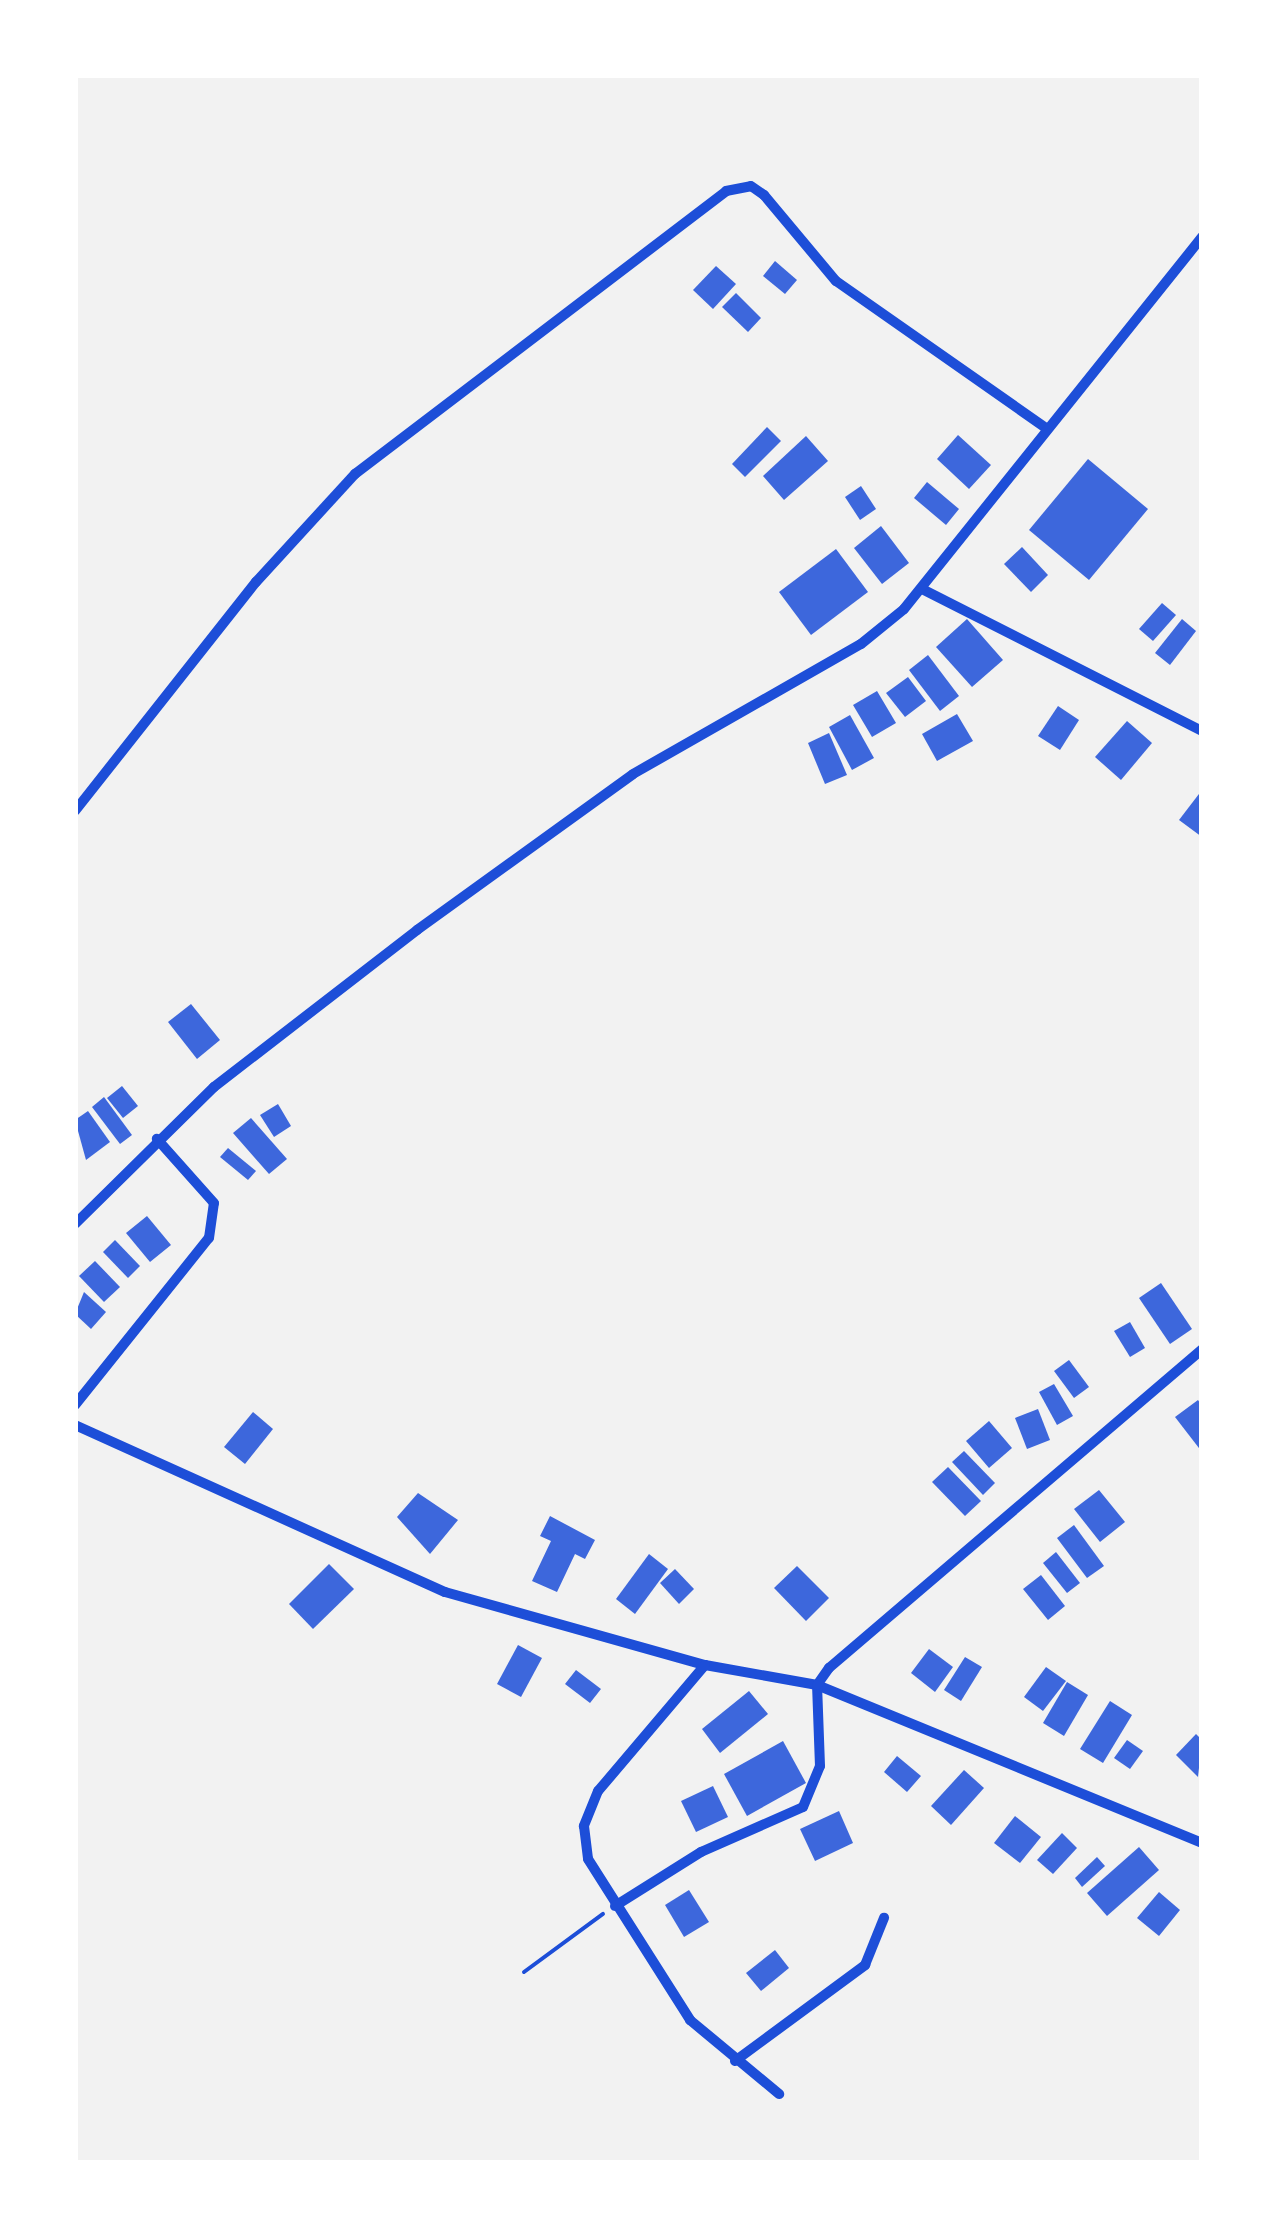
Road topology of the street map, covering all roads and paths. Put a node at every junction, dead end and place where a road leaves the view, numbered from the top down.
1 (1202, 237) edge
2 (1046, 428) junction
3 (924, 590) junction
4 (1202, 731) edge
5 (75, 811) edge
6 (158, 1139) junction
7 (75, 1224) edge
8 (1202, 1349) edge
9 (75, 1406) edge
10 (75, 1425) edge
11 (705, 1665) junction
12 (817, 1686) junction
13 (1202, 1843) edge
14 (615, 1906) junction
15 (884, 1918) dead end
16 (524, 1972) dead end
17 (735, 2061) junction
18 (779, 2094) dead end

1 - 2 street
2 - 3 street
2 - 5 street
3 - 4 street
3 - 6 street
6 - 7 street
6 - 9 street
8 - 12 street
10 - 11 street
11 - 12 street
11 - 14 street
12 - 13 street
12 - 14 street
14 - 16 path
14 - 17 street
15 - 17 street
17 - 18 street

